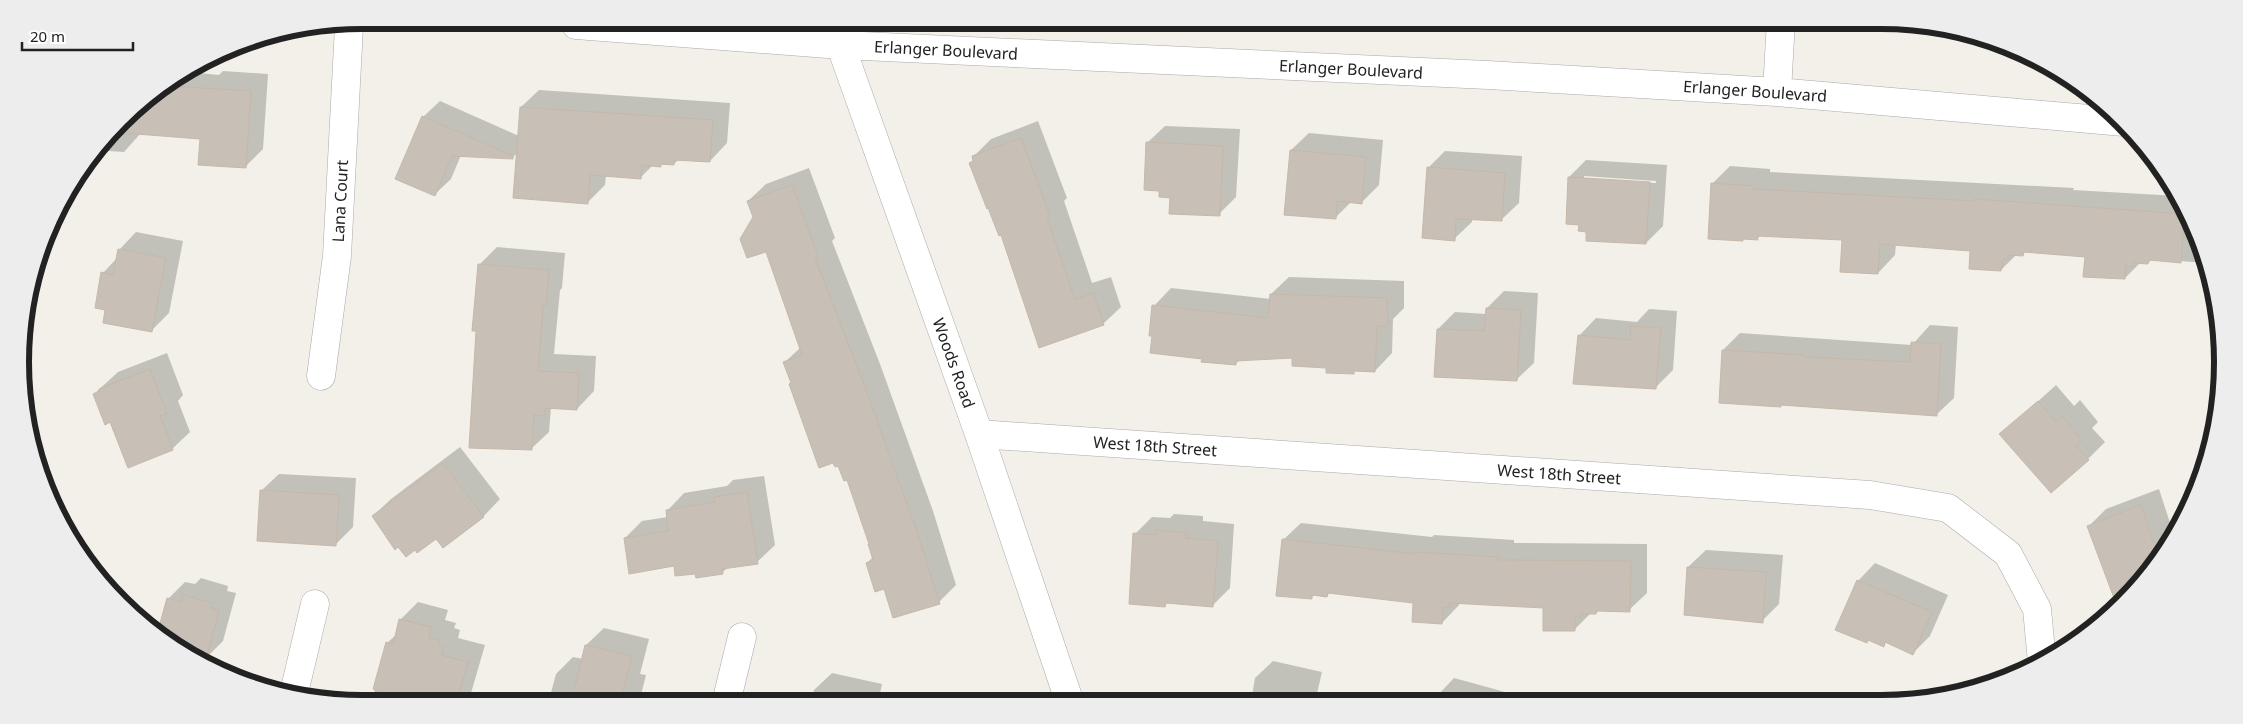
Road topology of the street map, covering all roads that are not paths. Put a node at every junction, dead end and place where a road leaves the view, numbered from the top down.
1 (349, 29) edge
2 (680, 29) edge
3 (1781, 29) edge
4 (837, 35) edge
5 (1777, 92) junction
6 (2112, 121) edge
7 (321, 376) dead end
8 (979, 434) junction
9 (315, 604) dead end
10 (742, 637) dead end
11 (2041, 654) edge
12 (295, 689) edge
13 (728, 695) edge
14 (1067, 695) edge

1 - 7 street, Lana Court
2 - 4 street, Erlanger Boulevard
3 - 5 street
4 - 5 street, Erlanger Boulevard
4 - 8 street, Woods Road
5 - 6 street, Erlanger Boulevard
8 - 11 street, West 18th Street
8 - 14 street, Woods Road
9 - 12 street
10 - 13 street

